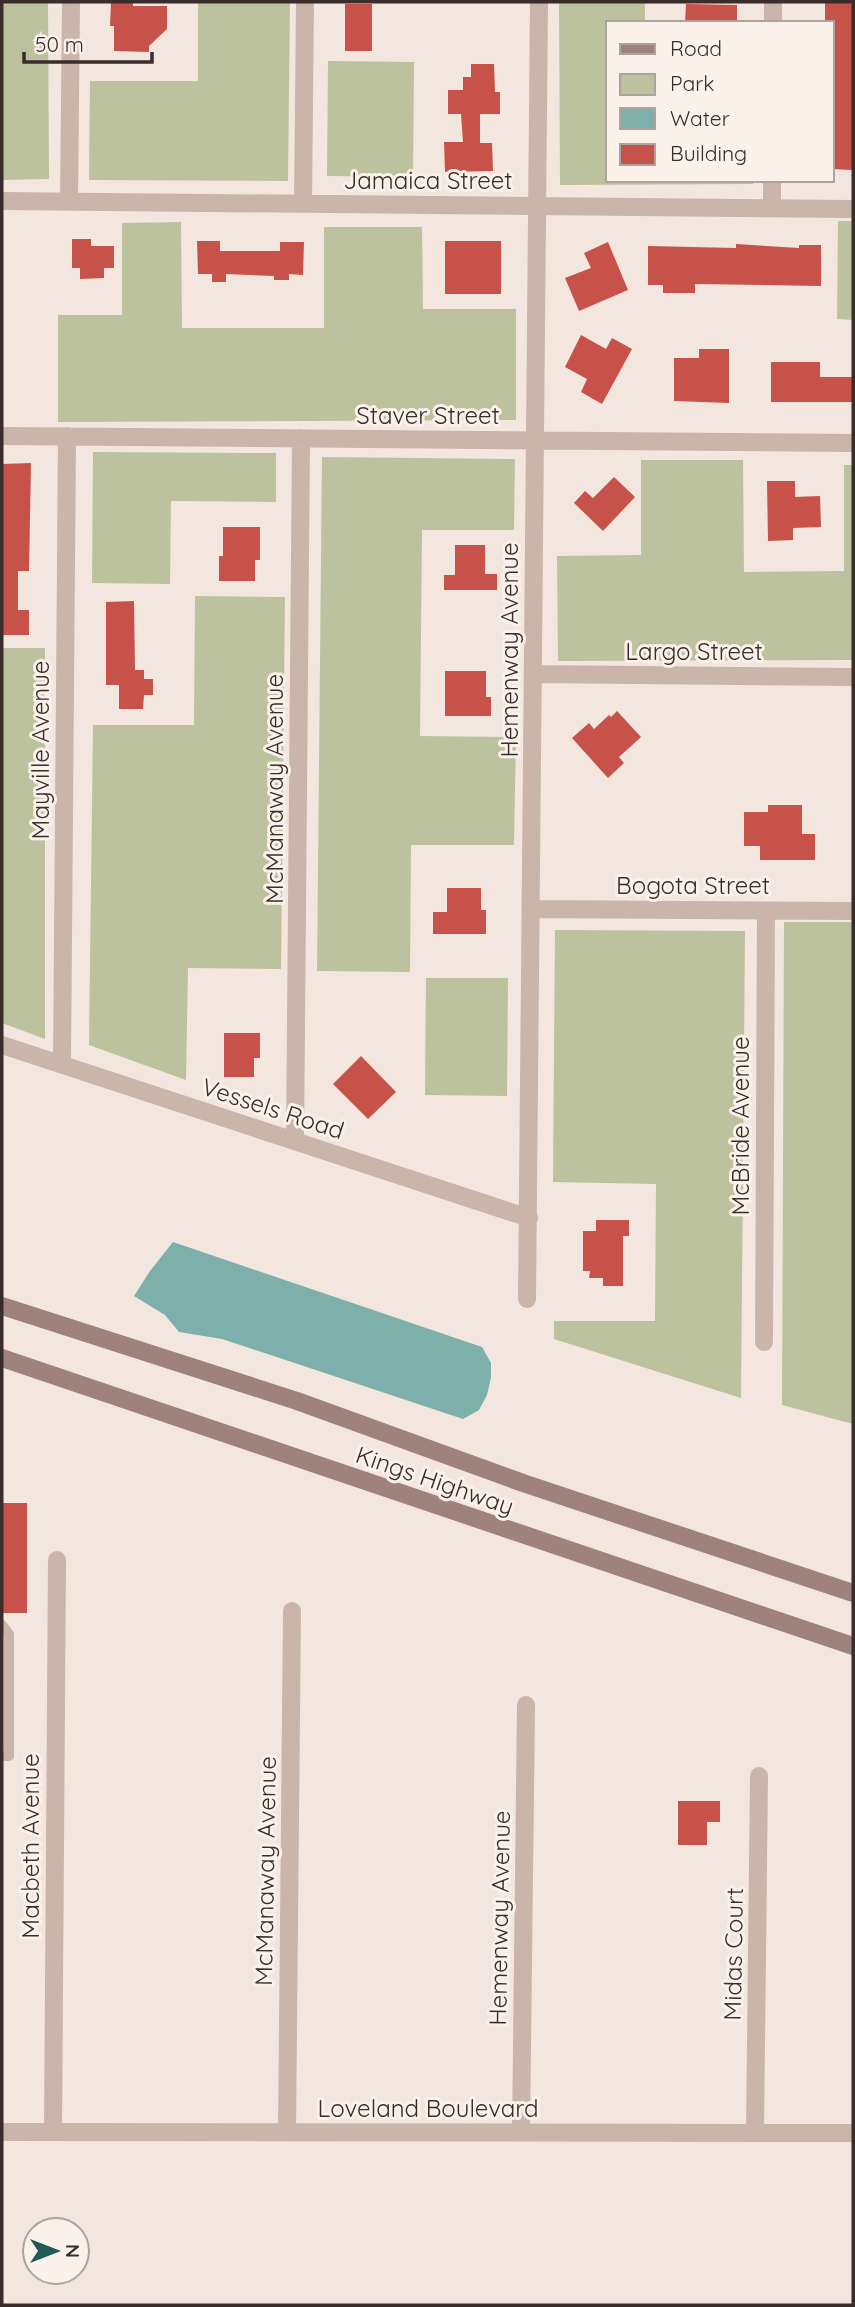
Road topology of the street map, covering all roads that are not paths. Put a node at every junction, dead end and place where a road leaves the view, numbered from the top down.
1 (71, 2) edge
2 (305, 2) edge
3 (539, 2) edge
4 (773, 2) edge
5 (773, 21) edge
6 (772, 182) edge
7 (2, 201) edge
8 (69, 202) junction
9 (303, 204) junction
10 (537, 206) junction
11 (772, 208) junction
12 (853, 209) edge
13 (2, 436) edge
14 (67, 436) junction
15 (301, 438) junction
16 (536, 440) junction
17 (853, 443) edge
18 (533, 674) junction
19 (853, 677) edge
20 (531, 909) junction
21 (766, 911) junction
22 (853, 911) edge
23 (2, 1045) edge
24 (62, 1064) junction
25 (295, 1141) junction
26 (529, 1218) junction
27 (527, 1299) dead end
28 (2, 1306) edge
29 (764, 1342) dead end
30 (2, 1358) edge
31 (57, 1560) dead end
32 (853, 1592) edge
33 (292, 1611) dead end
34 (2, 1625) edge
35 (853, 1646) edge
36 (526, 1705) dead end
37 (2, 1756) edge
38 (759, 1776) dead end
39 (2, 2132) edge
40 (53, 2132) junction
41 (287, 2132) junction
42 (521, 2132) junction
43 (755, 2133) junction
44 (853, 2133) edge

1 - 8 street
2 - 9 street
3 - 10 street, Hemenway Avenue
4 - 5 street
6 - 11 street
7 - 8 street, Jamaica Street
8 - 9 street, Jamaica Street
9 - 10 street, Jamaica Street
10 - 11 street, Jamaica Street
10 - 16 street, Hemenway Avenue
11 - 12 street, Jamaica Street
13 - 14 street, Staver Street
14 - 15 street, Staver Street
14 - 24 street, Mayville Avenue
15 - 16 street, Staver Street
15 - 25 street, McManaway Avenue
16 - 17 street, Staver Street
16 - 18 street, Hemenway Avenue
18 - 19 street, Largo Street
18 - 20 street, Hemenway Avenue
20 - 21 street, Bogota Street
20 - 26 street, Hemenway Avenue
21 - 22 street, Bogota Street
21 - 29 street, McBride Avenue
23 - 24 street, Vessels Road
24 - 25 street, Vessels Road
25 - 26 street, Vessels Road
26 - 27 street, Hemenway Avenue
28 - 32 main road, Kings Highway
30 - 35 main road, Kings Highway
31 - 40 street, Macbeth Avenue
33 - 41 street, McManaway Avenue
34 - 37 lane
36 - 42 street, Hemenway Avenue
38 - 43 street, Midas Court
39 - 40 street, Loveland Boulevard
40 - 41 street, Loveland Boulevard
41 - 42 street, Loveland Boulevard
42 - 43 street, Loveland Boulevard
43 - 44 street, Loveland Boulevard

